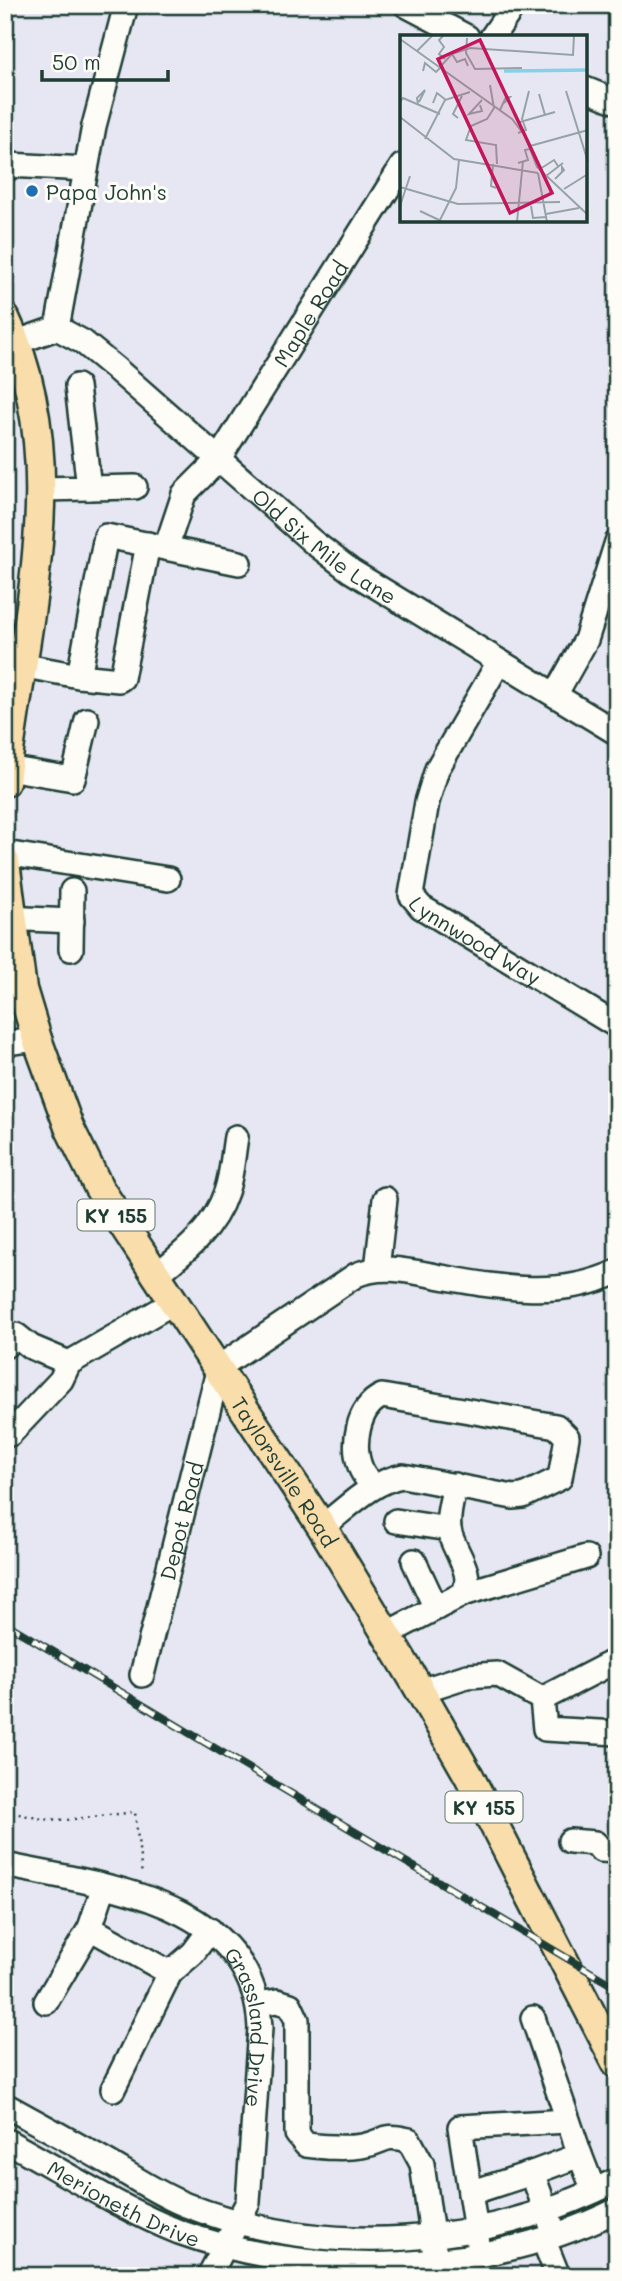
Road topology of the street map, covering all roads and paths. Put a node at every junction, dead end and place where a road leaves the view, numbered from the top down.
1 (126, 5) edge
2 (406, 5) edge
3 (514, 5) edge
4 (463, 35) edge
5 (493, 35) edge
6 (587, 90) edge
7 (617, 102) edge
8 (400, 168) edge
9 (86, 169) junction
10 (5, 171) edge
11 (57, 328) junction
12 (13, 348) edge
13 (78, 386) dead end
14 (218, 460) junction
15 (135, 487) dead end
16 (89, 488) junction
17 (41, 489) junction
18 (617, 542) edge
19 (157, 546) junction
20 (239, 563) dead end
21 (499, 662) junction
22 (20, 664) junction
23 (79, 676) junction
24 (555, 695) junction
25 (10, 697) edge
26 (87, 720) dead end
27 (617, 733) edge
28 (6, 775) edge
29 (5, 853) edge
30 (5, 862) edge
31 (168, 879) dead end
32 (72, 891) dead end
33 (8, 918) edge
34 (72, 921) junction
35 (71, 949) dead end
36 (617, 1026) edge
37 (37, 1039) junction
38 (5, 1043) edge
39 (236, 1137) dead end
40 (385, 1199) dead end
41 (377, 1269) junction
42 (617, 1272) edge
43 (156, 1275) junction
44 (174, 1302) junction
45 (5, 1346) edge
46 (69, 1363) junction
47 (219, 1367) junction
48 (5, 1435) edge
49 (454, 1485) junction
50 (373, 1488) junction
51 (396, 1521) dead end
52 (322, 1527) junction
53 (449, 1529) junction
54 (586, 1557) dead end
55 (414, 1561) dead end
56 (463, 1594) junction
57 (436, 1608) junction
58 (386, 1634) junction
59 (617, 1660) edge
60 (142, 1675) dead end
61 (420, 1691) junction
62 (542, 1699) junction
63 (617, 1733) edge
64 (5, 1811) edge
65 (570, 1841) dead end
66 (617, 1851) edge
67 (5, 1865) edge
68 (104, 1886) junction
69 (140, 1897) junction
70 (90, 1928) junction
71 (210, 1930) junction
72 (170, 1973) junction
73 (46, 2002) dead end
74 (258, 2004) junction
75 (533, 2018) dead end
76 (617, 2064) edge
77 (113, 2089) dead end
78 (12, 2109) edge
79 (568, 2121) junction
80 (5, 2138) edge
81 (580, 2155) junction
82 (532, 2174) junction
83 (617, 2180) edge
84 (594, 2191) junction
85 (470, 2193) junction
86 (617, 2210) edge
87 (546, 2211) junction
88 (237, 2222) junction
89 (475, 2230) junction
90 (432, 2236) junction
91 (550, 2239) junction
92 (224, 2248) junction
93 (435, 2263) junction
94 (467, 2263) edge
95 (209, 2276) edge
96 (558, 2276) edge

1 - 9 street
2 - 4 street
3 - 5 street
6 - 7 street
8 - 14 street, Maple Road
9 - 10 street
9 - 11 street
11 - 12 street
11 - 14 street, Old Six Mile Lane
12 - 17 main road
13 - 16 street
14 - 19 street, Maple Road
14 - 21 street, Old Six Mile Lane
15 - 16 street
16 - 17 street
17 - 22 main road
18 - 24 street
19 - 20 street
19 - 23 street, Maple Road
19 - 23 street
21 - 24 street, Old Six Mile Lane
21 - 36 street, Lynnwood Way
22 - 23 street
22 - 25 main road
24 - 27 street, Old Six Mile Lane
25 - 28 main road
26 - 28 street
29 - 31 street
30 - 33 main road, Taylorsville Road / KY 155
32 - 34 street
33 - 34 street
33 - 37 main road, Taylorsville Road / KY 155
34 - 35 street
37 - 38 street
37 - 43 main road, Taylorsville Road / KY 155
39 - 43 street
40 - 41 street
41 - 42 street
41 - 47 street
43 - 44 main road, Taylorsville Road / KY 155
44 - 46 street
44 - 47 main road, Taylorsville Road / KY 155
45 - 46 street
46 - 48 street
47 - 52 main road, Taylorsville Road / KY 155
47 - 60 street, Depot Road
49 - 50 street
49 - 50 street
49 - 53 street
50 - 52 street
51 - 53 street
52 - 58 main road, Taylorsville Road / KY 155
53 - 56 street
54 - 56 street
55 - 57 street
56 - 57 street
57 - 58 street
58 - 61 main road, Taylorsville Road / KY 155
59 - 62 street
61 - 62 street
61 - 76 main road, Taylorsville Road / KY 155
62 - 63 street
64 - 69 path
65 - 66 street
67 - 68 street, Grassland Drive
68 - 69 street, Grassland Drive
68 - 70 street
69 - 71 street, Grassland Drive
70 - 72 street
70 - 73 street
71 - 72 street
71 - 74 street, Grassland Drive
72 - 77 street
74 - 88 street, Grassland Drive
74 - 90 street
75 - 79 street
78 - 80 street
78 - 88 street
79 - 81 street
79 - 85 street
80 - 92 street, Merioneth Drive
81 - 82 street
81 - 84 street
82 - 85 street
82 - 87 street
83 - 84 street
84 - 87 street
85 - 89 street
86 - 91 street, Merioneth Drive
87 - 89 street
87 - 91 street
88 - 90 street
88 - 92 street, Grassland Drive
89 - 90 street
89 - 94 street
90 - 93 street
91 - 94 street, Merioneth Drive
91 - 96 street
92 - 93 street, Merioneth Drive
92 - 95 street, Grassland Drive
93 - 94 street, Merioneth Drive

